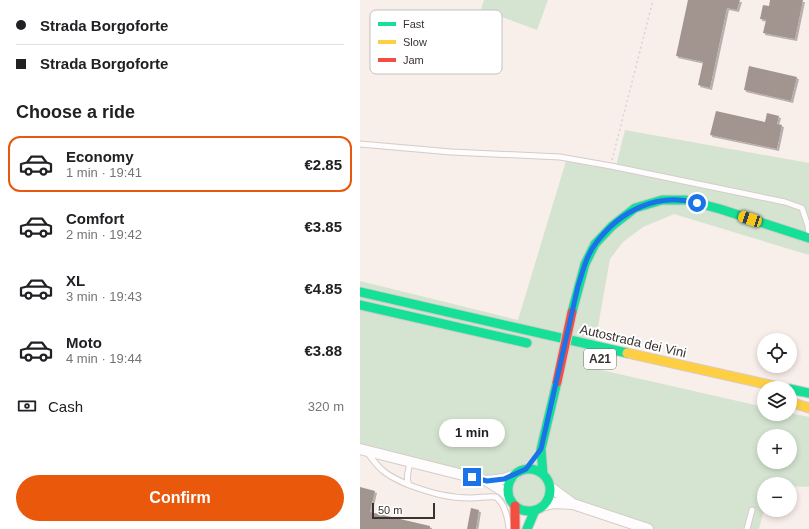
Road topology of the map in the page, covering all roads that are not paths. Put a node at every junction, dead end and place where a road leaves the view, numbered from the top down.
1 (360, 144) edge
2 (809, 238) edge
3 (360, 292) edge
4 (360, 305) edge
5 (539, 346) dead end
6 (554, 349) dead end
7 (569, 352) dead end
8 (757, 382) edge
9 (797, 390) edge
10 (809, 393) edge
11 (797, 404) edge
12 (809, 407) edge
13 (541, 449) junction
14 (363, 450) edge
15 (410, 462) junction
16 (526, 469) junction
17 (515, 474) junction
18 (543, 474) junction
19 (487, 481) junction
20 (409, 485) junction
21 (550, 487) junction
22 (509, 497) junction
23 (573, 504) junction
24 (515, 506) junction
25 (540, 508) junction
26 (752, 510) dead end
27 (509, 529) edge
28 (515, 529) edge
29 (527, 529) edge
30 (648, 529) edge
31 (747, 529) edge

1 - 2 lane
2 - 13 main road, bridge
3 - 8 main road, Autostrada dei Vini / A21
4 - 5 main road
6 - 7 main road, Autostrada dei Vini / A21
9 - 10 main road
11 - 12 main road
13 - 16 main road
13 - 18 main road
14 - 15 street
14 - 20 lane
15 - 19 street
15 - 20 lane
16 - 17 main road
16 - 18 main road
17 - 19 street
17 - 22 main road
18 - 21 main road
19 - 22 street
20 - 27 lane
21 - 23 street
21 - 25 main road
22 - 24 main road
23 - 25 street
23 - 30 street
24 - 25 main road
24 - 28 main road
25 - 29 main road
26 - 31 lane

